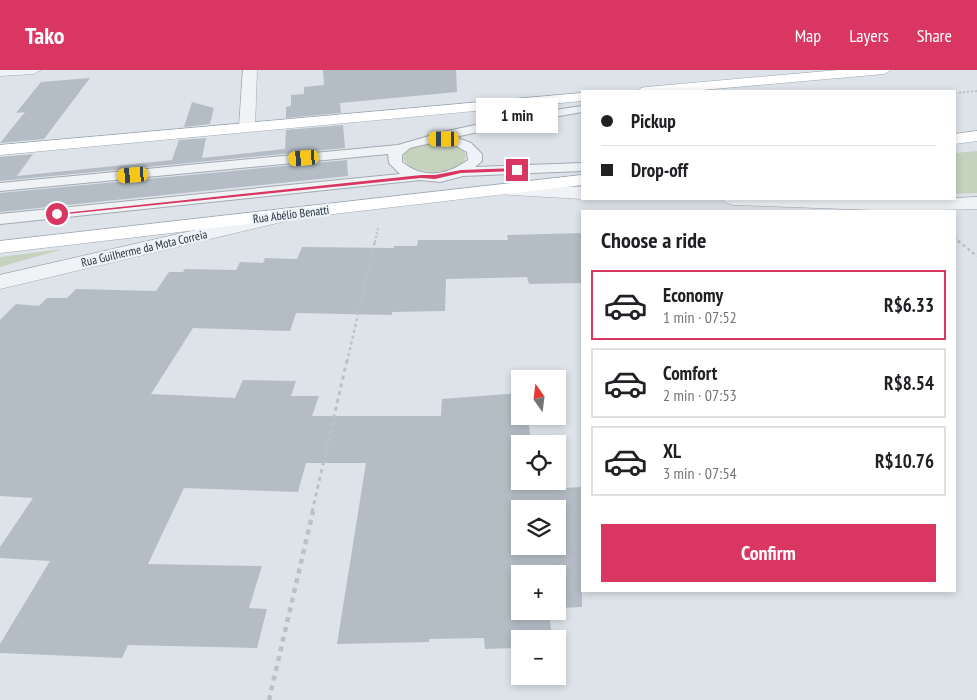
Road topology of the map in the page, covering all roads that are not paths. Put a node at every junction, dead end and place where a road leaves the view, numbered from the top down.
1 (34, 70) edge
2 (250, 70) edge
3 (884, 70) edge
4 (0, 72) edge
5 (659, 90) edge
6 (581, 97) edge
7 (581, 109) edge
8 (247, 127) junction
9 (977, 136) edge
10 (431, 139) junction
11 (956, 139) edge
12 (399, 149) junction
13 (0, 150) edge
14 (581, 167) edge
15 (461, 172) junction
16 (421, 176) junction
17 (581, 180) edge
18 (0, 187) edge
19 (503, 190) junction
20 (581, 193) edge
21 (760, 200) edge
22 (977, 203) edge
23 (288, 215) junction
24 (0, 219) edge
25 (0, 247) edge
26 (0, 282) edge

1 - 4 street
2 - 8 street
3 - 5 main road
6 - 8 main road
7 - 10 lane
8 - 13 main road
9 - 11 main road
10 - 12 lane
10 - 15 lane
12 - 16 lane
12 - 18 lane
14 - 15 lane
15 - 16 lane
16 - 24 lane
17 - 19 main road, Rua Abélio Benatti
19 - 20 street
19 - 23 main road, Rua Abélio Benatti
21 - 22 street
23 - 25 main road, Rua Abélio Benatti
23 - 26 street, Rua Guilherme da Mota Correia

